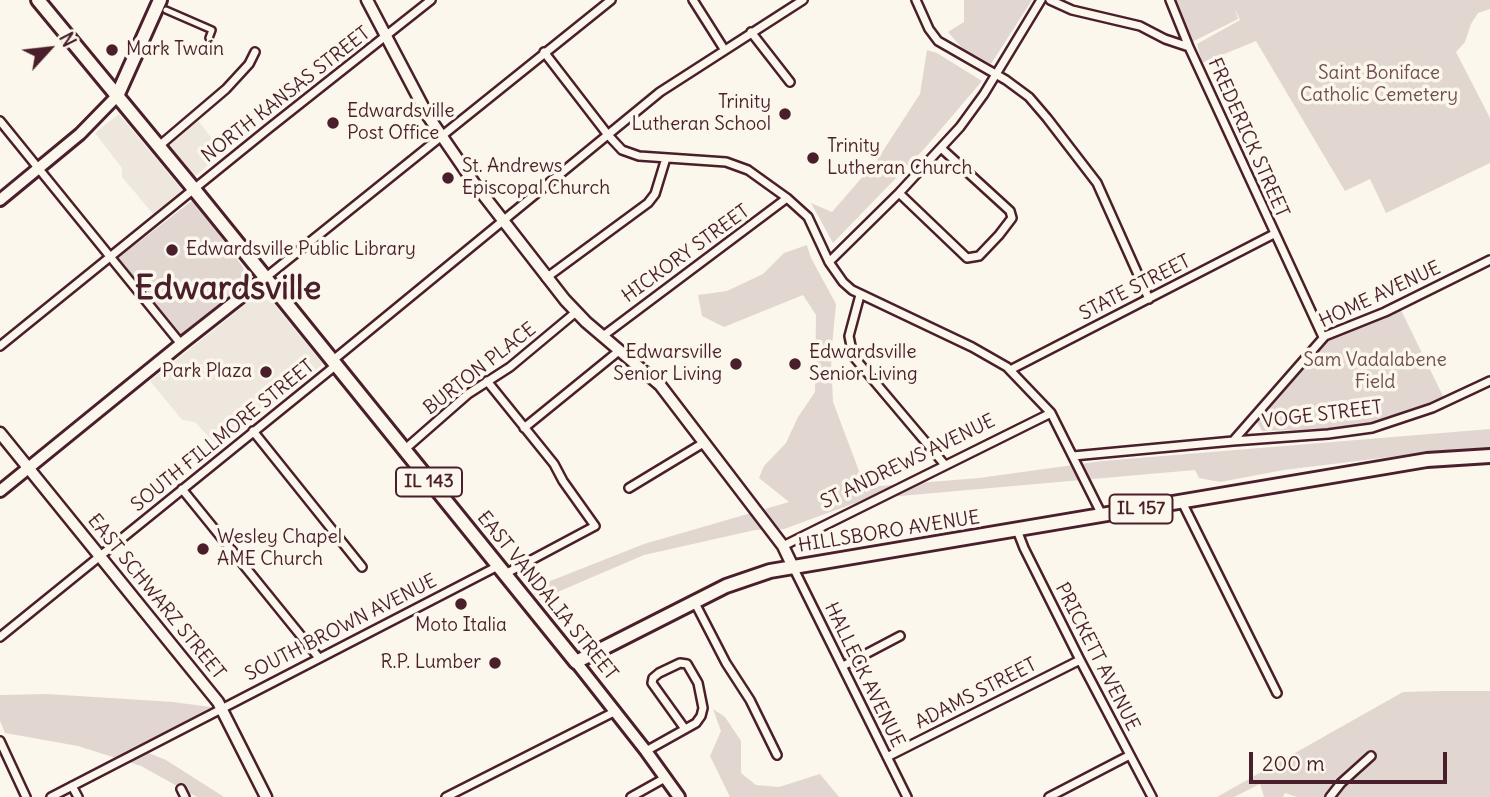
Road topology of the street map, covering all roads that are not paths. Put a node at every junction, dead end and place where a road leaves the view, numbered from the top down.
1 (38, 0) edge
2 (367, 0) edge
3 (431, 0) edge
4 (611, 0) edge
5 (693, 0) edge
6 (803, 0) edge
7 (916, 0) edge
8 (1041, 0) edge
9 (1050, 0) edge
10 (1170, 0) edge
11 (163, 5) edge
12 (751, 32) junction
13 (386, 36) junction
14 (209, 38) dead end
15 (1189, 47) junction
16 (724, 49) junction
17 (255, 52) dead end
18 (544, 52) junction
19 (995, 74) junction
20 (790, 82) dead end
21 (117, 96) junction
22 (0, 121) edge
23 (608, 135) junction
24 (440, 136) junction
25 (159, 146) junction
26 (941, 148) junction
27 (666, 158) junction
28 (38, 169) junction
29 (194, 189) junction
30 (898, 193) junction
31 (787, 198) junction
32 (0, 200) edge
33 (502, 220) junction
34 (1274, 234) junction
35 (110, 257) junction
36 (1490, 260) edge
37 (829, 262) junction
38 (265, 278) junction
39 (546, 278) junction
40 (860, 295) junction
41 (1149, 299) junction
42 (576, 312) junction
43 (603, 336) junction
44 (1323, 337) junction
45 (181, 344) junction
46 (0, 346) edge
47 (620, 350) junction
48 (333, 363) junction
49 (1010, 370) junction
50 (487, 381) junction
51 (1490, 381) edge
52 (1051, 413) junction
53 (524, 428) junction
54 (253, 431) junction
55 (0, 433) edge
56 (1233, 441) junction
57 (705, 442) junction
58 (403, 450) junction
59 (1073, 456) junction
60 (1490, 456) edge
61 (945, 465) junction
62 (28, 468) junction
63 (629, 488) dead end
64 (182, 489) junction
65 (0, 491) edge
66 (1182, 502) junction
67 (1102, 515) junction
68 (1017, 530) junction
69 (783, 546) junction
70 (101, 556) junction
71 (362, 567) dead end
72 (793, 567) junction
73 (501, 570) junction
74 (694, 601) junction
75 (0, 636) edge
76 (900, 636) dead end
77 (318, 658) junction
78 (1080, 660) junction
79 (576, 662) junction
80 (843, 666) junction
81 (1277, 694) dead end
82 (222, 708) junction
83 (616, 711) junction
84 (685, 729) junction
85 (0, 741) edge
86 (646, 751) junction
87 (777, 755) dead end
88 (1130, 755) junction
89 (1371, 756) dead end
90 (887, 757) junction
91 (665, 778) junction
92 (72, 786) junction
93 (26, 797) edge
94 (51, 797) edge
95 (78, 797) edge
96 (266, 797) edge
97 (446, 797) edge
98 (631, 797) edge
99 (679, 797) edge
100 (907, 797) edge
101 (1049, 797) edge
102 (1152, 797) edge
103 (1330, 797) edge

1 - 21 main road, EAST VANDALIA STREET
2 - 13 street, HILLSBORO AVENUE
3 - 13 street, NORTH KANSAS STREET
4 - 18 street
5 - 16 street
6 - 12 street, SOUTH FILLMORE STREET
7 - 19 street
8 - 19 street
9 - 15 street, FREDERICK STREET
10 - 15 street
11 - 14 street
11 - 21 main road
12 - 16 street, SOUTH FILLMORE STREET
12 - 20 street
13 - 24 street, HILLSBORO AVENUE
13 - 29 street, NORTH KANSAS STREET
15 - 34 street, FREDERICK STREET
16 - 23 street, SOUTH FILLMORE STREET
17 - 25 street
18 - 23 street
18 - 24 street
19 - 26 street
19 - 41 street
21 - 25 main road, EAST VANDALIA STREET / IL 143
21 - 28 main road
22 - 28 street
23 - 27 street
23 - 33 street, SOUTH FILLMORE STREET
24 - 33 street, HILLSBORO AVENUE
24 - 38 street
25 - 29 main road, EAST VANDALIA STREET / IL 143
26 - 30 street
26 - 30 street
27 - 31 street
27 - 39 street
28 - 32 main road
28 - 35 street
29 - 35 street, NORTH KANSAS STREET
29 - 38 main road, EAST VANDALIA STREET / IL 143
30 - 37 street
31 - 37 street
31 - 43 street, HICKORY STREET
33 - 39 street, HILLSBORO AVENUE
33 - 48 street, SOUTH FILLMORE STREET
34 - 41 street, STATE STREET
34 - 44 street, FREDERICK STREET
35 - 45 street
35 - 46 street, NORTH KANSAS STREET
36 - 44 street, HOME AVENUE
37 - 40 street
38 - 45 main road
38 - 48 main road, EAST VANDALIA STREET / IL 143
39 - 42 street, HILLSBORO AVENUE
40 - 49 street
40 - 61 street
41 - 49 street, STATE STREET
42 - 43 street, HILLSBORO AVENUE
42 - 50 street, BURTON PLACE
43 - 47 street, HILLSBORO AVENUE
44 - 56 street, HOME AVENUE
45 - 62 main road
47 - 53 street
47 - 57 street, HILLSBORO AVENUE
48 - 54 street, SOUTH FILLMORE STREET
48 - 58 main road, EAST VANDALIA STREET / IL 143
49 - 52 street
50 - 53 street
50 - 58 street, BURTON PLACE
51 - 56 street, VOGE STREET
52 - 59 street
52 - 61 street, ST ANDREWS AVENUE
53 - 73 street, SOUTH BROWN AVENUE
54 - 64 street, SOUTH FILLMORE STREET
54 - 71 street
55 - 62 street, EAST SCHWARZ STREET
56 - 59 street
57 - 63 street
57 - 69 street, HILLSBORO AVENUE
58 - 73 main road, EAST VANDALIA STREET / IL 143
59 - 67 street
60 - 66 main road, HILLSBORO AVENUE / IL 157
61 - 69 street, ST ANDREWS AVENUE
62 - 65 main road
62 - 70 street, EAST SCHWARZ STREET
64 - 70 street, SOUTH FILLMORE STREET
64 - 77 street
66 - 67 main road, HILLSBORO AVENUE / IL 157
66 - 81 street
67 - 68 main road, HILLSBORO AVENUE / IL 157
68 - 72 main road, HILLSBORO AVENUE / IL 157
68 - 78 street, PRICKETT AVENUE
69 - 72 street, HILLSBORO AVENUE
70 - 75 street, SOUTH FILLMORE STREET
70 - 82 street, EAST SCHWARZ STREET
72 - 74 main road, IL 157
72 - 80 street, HALLECK AVENUE
73 - 77 street, SOUTH BROWN AVENUE
73 - 79 main road, EAST VANDALIA STREET / IL 143
74 - 79 main road, IL 157
74 - 87 street
76 - 80 street
77 - 82 street, SOUTH BROWN AVENUE
78 - 88 street, PRICKETT AVENUE
78 - 90 street, ADAMS STREET
79 - 83 main road, EAST VANDALIA STREET / IL 143
80 - 90 street, HALLECK AVENUE
82 - 92 street, SOUTH BROWN AVENUE
82 - 96 street, EAST SCHWARZ STREET
83 - 86 main road, EAST VANDALIA STREET / IL 143
83 - 97 street
84 - 84 street
84 - 86 street
85 - 93 street
86 - 91 main road, EAST VANDALIA STREET / IL 143
88 - 101 street
88 - 102 street, PRICKETT AVENUE
89 - 103 street
90 - 100 street, HALLECK AVENUE
91 - 98 street
91 - 99 main road, EAST VANDALIA STREET / IL 143
92 - 94 street, SOUTH BROWN AVENUE
92 - 95 street

